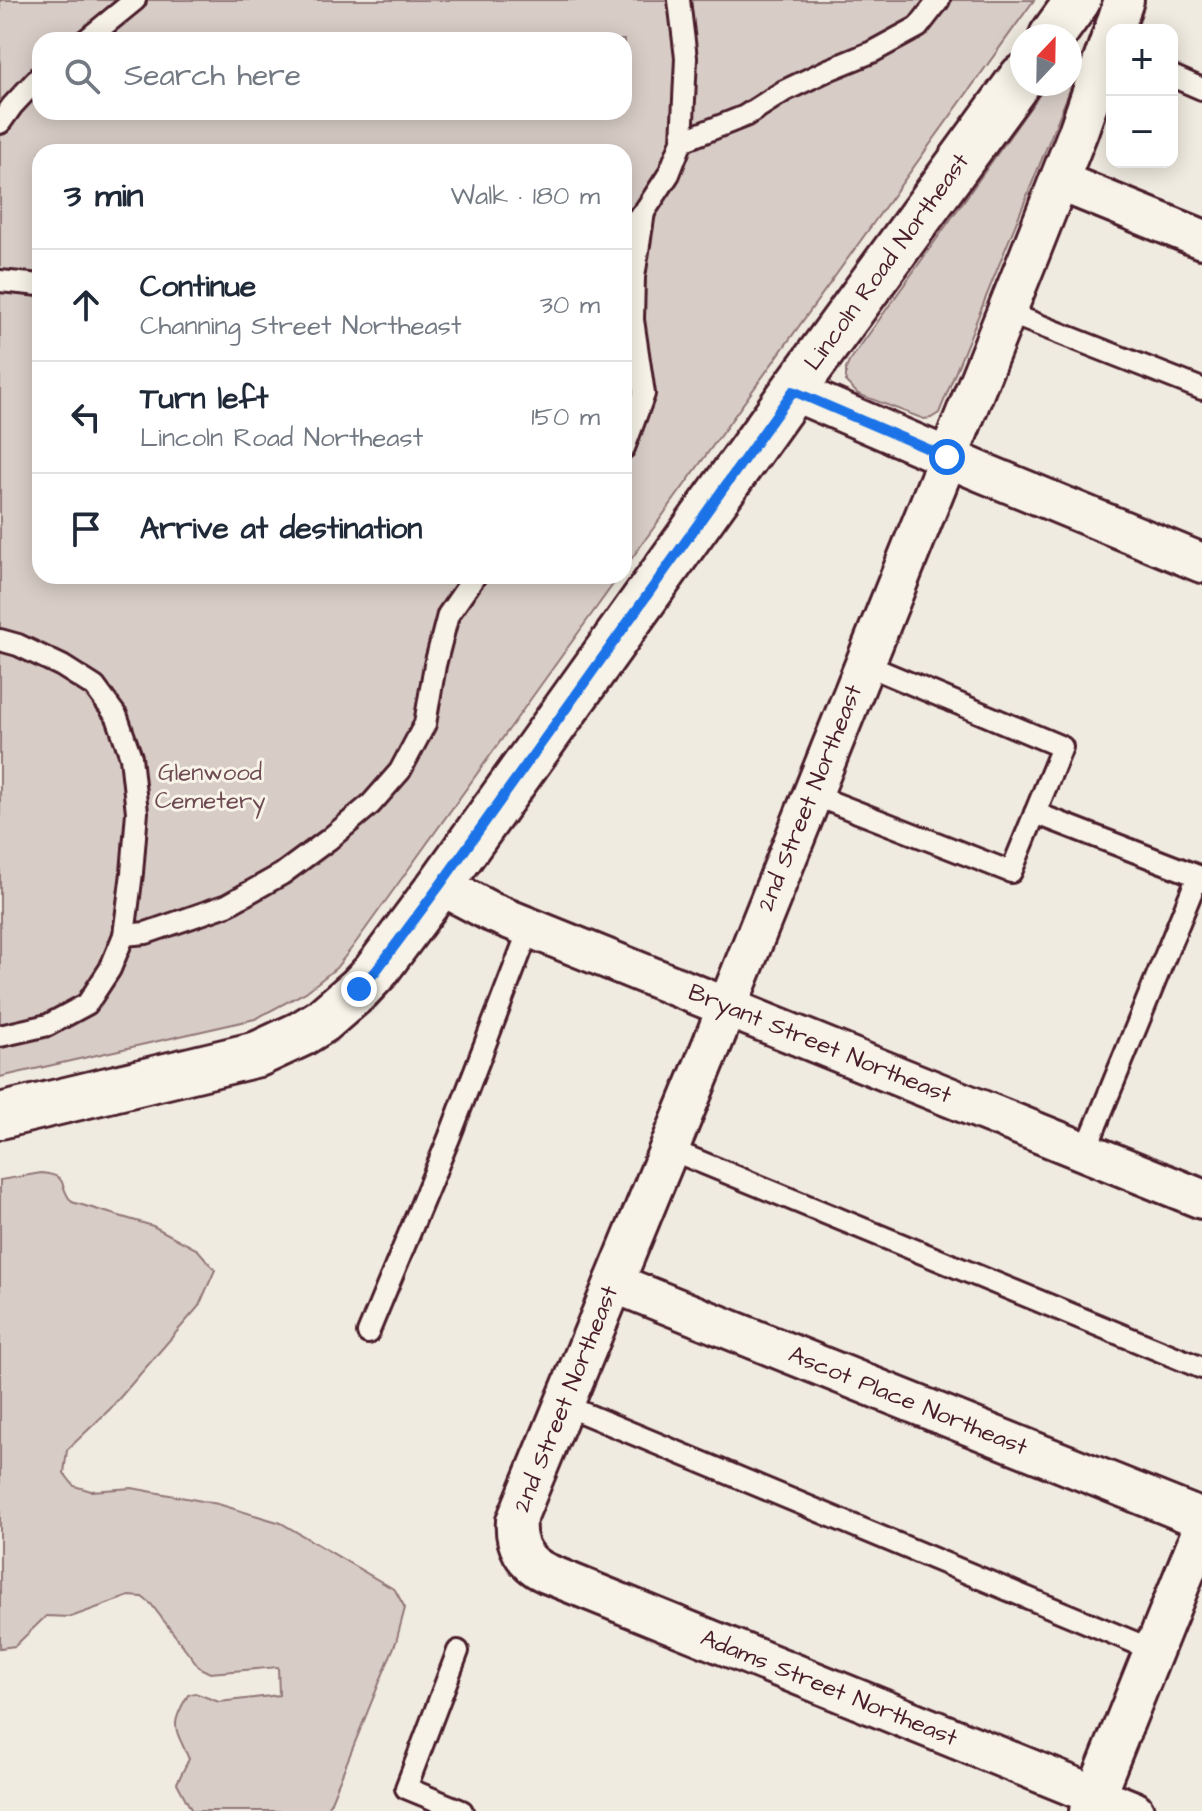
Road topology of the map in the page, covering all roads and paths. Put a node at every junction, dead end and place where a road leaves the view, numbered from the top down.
1 (135, 0) edge
2 (679, 0) edge
3 (939, 0) edge
4 (1078, 0) edge
5 (1124, 0) edge
6 (1061, 24) edge
7 (1117, 24) edge
8 (96, 32) edge
9 (1106, 55) edge
10 (1178, 79) edge
11 (32, 85) edge
12 (1202, 89) edge
13 (1010, 93) edge
14 (0, 123) edge
15 (682, 141) junction
16 (1059, 181) junction
17 (644, 212) junction
18 (632, 223) edge
19 (1202, 239) edge
20 (0, 281) edge
21 (32, 284) edge
22 (1006, 312) junction
23 (1202, 389) edge
24 (793, 391) junction
25 (632, 426) edge
26 (947, 457) junction
27 (1202, 563) edge
28 (469, 584) edge
29 (0, 640) edge
30 (864, 664) junction
31 (811, 794) junction
32 (1035, 813) junction
33 (1200, 871) edge
34 (440, 885) junction
35 (530, 927) junction
36 (124, 935) junction
37 (727, 1007) junction
38 (0, 1036) edge
39 (0, 1116) edge
40 (669, 1149) junction
41 (1085, 1152) junction
42 (1202, 1199) edge
43 (614, 1283) junction
44 (368, 1333) dead end
45 (1202, 1368) edge
46 (564, 1405) junction
47 (1202, 1519) edge
48 (1202, 1530) edge
49 (526, 1559) joint
50 (1153, 1650) junction
51 (458, 1651) dead end
52 (1092, 1803) edge
53 (462, 1811) edge
54 (1134, 1811) edge

1 - 8 lane
2 - 15 lane
3 - 15 lane
4 - 6 street
5 - 7 street, 2nd Street Northeast
9 - 16 street, 2nd Street Northeast
10 - 12 lane
11 - 14 lane
13 - 24 street, Lincoln Road Northeast
15 - 17 lane
16 - 19 street
16 - 22 street, 2nd Street Northeast
17 - 18 lane
17 - 25 lane
20 - 21 lane
22 - 23 lane
22 - 26 street, 2nd Street Northeast
24 - 26 street
24 - 34 street, Lincoln Road Northeast
26 - 27 street
26 - 30 street, 2nd Street Northeast
28 - 36 lane
29 - 36 lane
30 - 31 street, 2nd Street Northeast
30 - 32 lane
31 - 32 lane
31 - 37 street, 2nd Street Northeast
32 - 33 lane
33 - 41 lane
34 - 35 street, Bryant Street Northeast
34 - 39 street, Lincoln Road Northeast
35 - 37 street, Bryant Street Northeast
35 - 44 lane
36 - 38 lane
37 - 40 street, 2nd Street Northeast
37 - 41 street, Bryant Street Northeast
40 - 43 street, 2nd Street Northeast
40 - 45 lane
41 - 42 street, Bryant Street Northeast
43 - 46 street, 2nd Street Northeast
43 - 47 street, Ascot Place Northeast
46 - 49 street, 2nd Street Northeast
46 - 50 lane
48 - 50 street
49 - 52 street, Adams Street Northeast
50 - 52 street
51 - 53 lane
52 - 54 street, Adams Street Northeast

